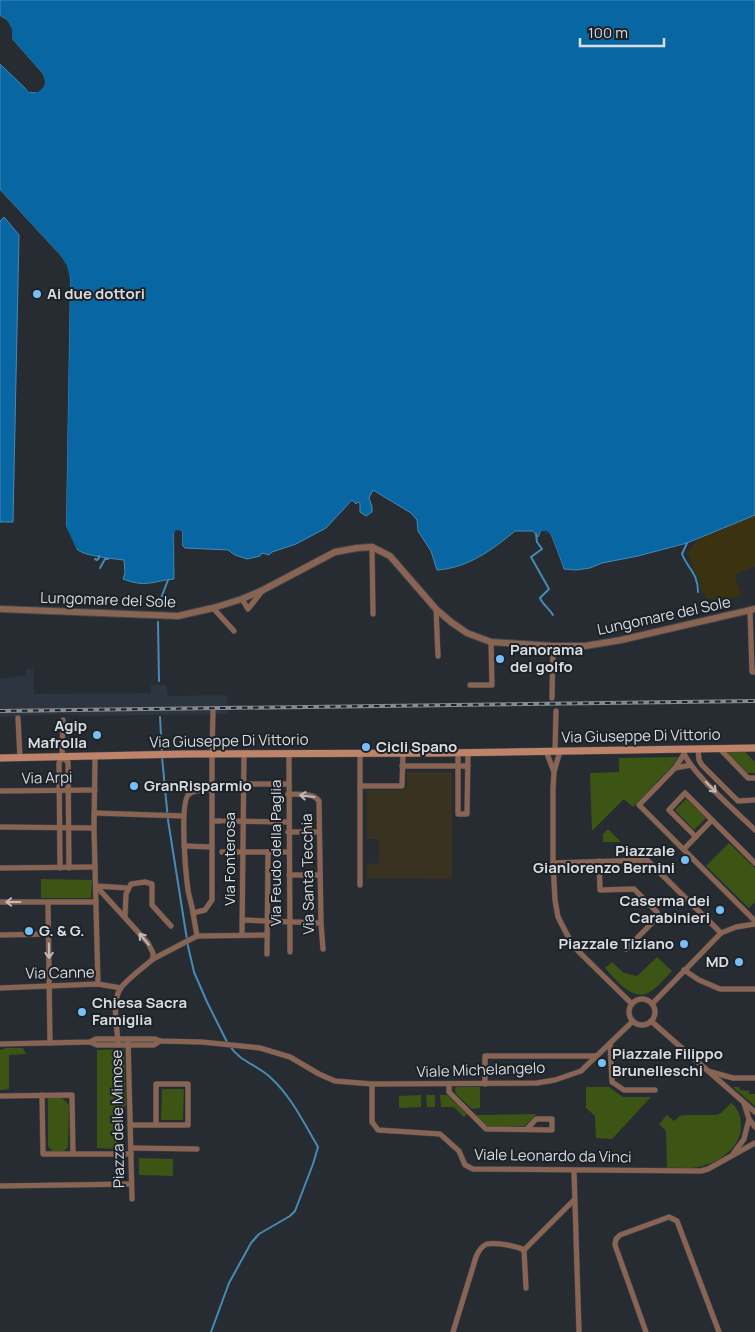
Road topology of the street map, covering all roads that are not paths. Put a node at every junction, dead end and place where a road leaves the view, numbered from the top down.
1 (372, 547) junction
2 (263, 590) junction
3 (242, 599) junction
4 (213, 608) junction
5 (0, 609) edge
6 (436, 610) junction
7 (753, 610) edge
8 (373, 614) dead end
9 (234, 631) dead end
10 (491, 642) junction
11 (553, 646) junction
12 (438, 656) dead end
13 (754, 672) edge
14 (470, 685) dead end
15 (552, 698) dead end
16 (213, 711) dead end
17 (556, 711) dead end
18 (18, 718) dead end
19 (63, 720) dead end
20 (755, 748) edge
21 (698, 749) junction
22 (720, 749) junction
23 (546, 751) junction
24 (557, 751) junction
25 (683, 751) junction
26 (360, 753) junction
27 (403, 753) junction
28 (458, 753) junction
29 (468, 753) junction
30 (212, 754) junction
31 (244, 754) junction
32 (289, 754) junction
33 (62, 757) junction
34 (95, 757) junction
35 (0, 758) edge
36 (20, 758) junction
37 (691, 765) junction
38 (402, 766) junction
39 (458, 766) junction
40 (468, 766) junction
41 (675, 768) junction
42 (554, 772) junction
43 (755, 778) edge
44 (243, 784) junction
45 (288, 784) junction
46 (360, 786) junction
47 (68, 790) junction
48 (95, 790) junction
49 (212, 790) junction
50 (60, 791) junction
51 (0, 792) edge
52 (288, 794) junction
53 (755, 800) edge
54 (94, 813) junction
55 (184, 816) junction
56 (712, 820) junction
57 (212, 821) junction
58 (243, 821) junction
59 (288, 822) junction
60 (0, 827) edge
61 (60, 828) junction
62 (68, 828) junction
63 (94, 828) junction
64 (755, 830) edge
65 (288, 832) junction
66 (319, 832) junction
67 (696, 837) junction
68 (184, 846) junction
69 (212, 847) junction
70 (684, 849) junction
71 (222, 852) dead end
72 (243, 852) junction
73 (268, 852) junction
74 (289, 852) junction
75 (599, 861) junction
76 (553, 862) junction
77 (755, 863) edge
78 (0, 868) edge
79 (60, 868) junction
80 (69, 868) junction
81 (95, 868) junction
82 (289, 875) junction
83 (320, 875) junction
84 (360, 885) dead end
85 (96, 886) junction
86 (128, 888) junction
87 (0, 902) edge
88 (48, 902) junction
89 (96, 902) junction
90 (194, 913) junction
91 (125, 918) junction
92 (242, 920) junction
93 (267, 922) junction
94 (755, 922) edge
95 (289, 923) junction
96 (321, 923) junction
97 (171, 926) dead end
98 (721, 933) junction
99 (48, 934) junction
100 (242, 934) junction
101 (0, 935) edge
102 (267, 935) junction
103 (197, 936) junction
104 (323, 949) dead end
105 (626, 949) dead end
106 (290, 952) dead end
107 (267, 954) dead end
108 (153, 959) junction
109 (684, 970) junction
110 (98, 984) junction
111 (49, 985) junction
112 (0, 988) edge
113 (121, 988) junction
114 (755, 988) edge
115 (632, 1004) junction
116 (652, 1004) junction
117 (633, 1021) junction
118 (651, 1021) junction
119 (128, 1039) junction
120 (160, 1041) junction
121 (118, 1042) junction
122 (50, 1043) junction
123 (1, 1044) edge
124 (610, 1044) junction
125 (129, 1045) junction
126 (596, 1056) junction
127 (709, 1072) junction
128 (733, 1078) junction
129 (755, 1078) edge
130 (370, 1084) junction
131 (450, 1084) junction
132 (485, 1084) junction
133 (724, 1085) junction
134 (655, 1090) dead end
135 (42, 1095) junction
136 (0, 1096) edge
137 (744, 1102) junction
138 (755, 1112) edge
139 (749, 1119) junction
140 (130, 1125) junction
141 (156, 1125) junction
142 (755, 1127) edge
143 (527, 1129) junction
144 (755, 1143) edge
145 (197, 1149) dead end
146 (131, 1151) junction
147 (74, 1154) junction
148 (732, 1156) junction
149 (574, 1171) junction
150 (131, 1184) junction
151 (0, 1186) edge
152 (132, 1199) dead end
153 (574, 1200) junction
154 (524, 1250) junction
155 (526, 1288) dead end
156 (453, 1332) edge
157 (579, 1332) edge
158 (646, 1332) edge
159 (719, 1332) edge

1 - 2 street, Lungomare del Sole
1 - 6 street, Lungomare del Sole
1 - 8 street
2 - 3 street, Lungomare del Sole
2 - 3 street, Lungomare del Sole
3 - 4 street, Lungomare del Sole
4 - 5 street, Lungomare del Sole
4 - 9 street
6 - 10 street, Lungomare del Sole
6 - 12 street
7 - 11 street, Lungomare del Sole
7 - 13 street
10 - 11 street, Lungomare del Sole
10 - 14 street
11 - 15 street
16 - 30 street
17 - 24 street
18 - 36 street
19 - 33 street
20 - 22 main road, Via Giuseppe Di Vittorio
21 - 22 main road, Via Giuseppe Di Vittorio
21 - 25 main road, Via Giuseppe Di Vittorio
21 - 53 street
22 - 43 street
23 - 24 main road, Via Giuseppe Di Vittorio
23 - 29 main road, Via Giuseppe Di Vittorio
23 - 42 street
24 - 25 main road, Via Giuseppe Di Vittorio
24 - 42 street
25 - 37 street
25 - 41 street
26 - 27 main road, Via Giuseppe Di Vittorio
26 - 32 main road, Via Giuseppe Di Vittorio
26 - 46 street
27 - 28 main road, Via Giuseppe Di Vittorio
27 - 38 street
28 - 29 main road, Via Giuseppe Di Vittorio
28 - 39 street
29 - 40 street
30 - 31 main road, Via Giuseppe Di Vittorio
30 - 34 main road, Via Giuseppe Di Vittorio
30 - 49 street
31 - 32 main road, Via Giuseppe Di Vittorio
31 - 44 street, Via Fonterosa
32 - 45 street, Via Feudo della Paglia
33 - 34 main road, Via Giuseppe Di Vittorio
33 - 36 main road, Via Giuseppe Di Vittorio
33 - 47 street
33 - 50 street
34 - 48 street
35 - 36 main road, Via Giuseppe Di Vittorio
37 - 41 street
37 -> 64 street
38 - 39 street
38 - 46 street
39 - 40 street
39 - 40 street
41 - 70 street
42 - 76 street
44 - 45 street
44 - 58 street, Via Fonterosa
45 - 52 street, Via Feudo della Paglia
46 - 84 street
47 - 48 street, Via Arpi
47 - 50 street, Via Arpi
47 - 62 street
48 - 54 street
49 - 55 street
49 - 57 street
50 - 51 street, Via Arpi
50 - 61 street
52 - 59 street, Via Feudo della Paglia
66 -> 52 street, Via Santa Tecchia
54 - 55 street
54 - 63 street
55 - 68 street
56 - 67 street
56 - 67 street
56 - 77 street
57 - 58 street
57 - 69 street
58 - 59 street
58 - 72 street, Via Fonterosa
59 - 65 street, Via Feudo della Paglia
60 - 61 street
61 - 62 street
61 - 79 street
62 - 63 street
62 - 80 street
63 - 81 street
65 - 66 street
65 - 74 street, Via Feudo della Paglia
66 - 83 street, Via Santa Tecchia
67 - 70 street
68 - 69 street
68 - 90 street
69 - 90 street
70 - 94 street
71 - 72 street
72 - 73 street
72 - 92 street, Via Fonterosa
73 - 74 street
73 - 93 street
74 - 82 street, Via Feudo della Paglia
75 - 76 street
75 - 98 street
75 - 105 street
76 - 115 street
78 - 79 street
79 - 80 street
80 - 81 street
81 - 85 street
82 - 83 street
82 - 95 street, Via Feudo della Paglia
83 - 96 street, Via Santa Tecchia
85 - 86 street
85 - 89 street
85 - 91 street
86 - 91 street
86 - 97 street
88 -> 87 street
88 - 89 street
88 - 99 street
89 - 110 street
90 - 103 street
108 -> 91 street
92 - 93 street
92 - 100 street, Via Fonterosa
93 - 95 street
93 - 102 street
94 - 98 street
95 - 96 street
95 - 106 street, Via Feudo della Paglia
96 - 104 street, Via Santa Tecchia
98 - 109 street
99 - 101 street
99 -> 111 street
100 - 102 street
100 - 103 street
102 - 107 street
103 - 108 street
108 - 113 street
109 - 114 street
109 - 116 street
110 - 111 street, Via Canne
110 - 113 street, Via Canne
111 - 112 street, Via Canne
111 - 122 street
113 - 121 street
115 - 116 street
115 - 117 street
116 - 118 street
117 - 118 street
117 - 124 street, Viale Michelangelo
118 - 127 street
119 - 120 street
119 - 121 street
119 - 125 street, Piazza delle Mimose
120 - 125 street
120 - 130 street, Viale Michelangelo
121 - 122 street
121 - 125 street
122 - 123 street
124 - 126 street, Viale Michelangelo
124 - 134 street
125 - 140 street, Piazza delle Mimose
126 - 132 street, Viale Michelangelo
126 - 132 street
127 - 128 street
127 - 133 street
128 - 129 street
128 - 133 street
130 - 131 street, Viale Michelangelo
130 - 149 street, Viale Leonardo da Vinci
131 - 132 street, Viale Michelangelo
131 - 143 street
133 - 137 street
135 - 136 street
135 - 147 street
135 - 147 street
137 - 138 street
137 - 139 street
139 - 142 street
139 - 148 street
140 - 141 street
140 - 146 street, Piazza delle Mimose
141 - 141 street
143 - 143 street
144 - 148 street, Viale Leonardo da Vinci
145 - 146 street
146 - 147 street
146 - 150 street, Piazza delle Mimose
148 - 149 street, Viale Leonardo da Vinci
149 - 153 street
150 - 151 street
150 - 152 street, Piazza delle Mimose
153 - 154 street
153 - 157 street
154 - 155 street
154 - 156 street
158 - 159 street

